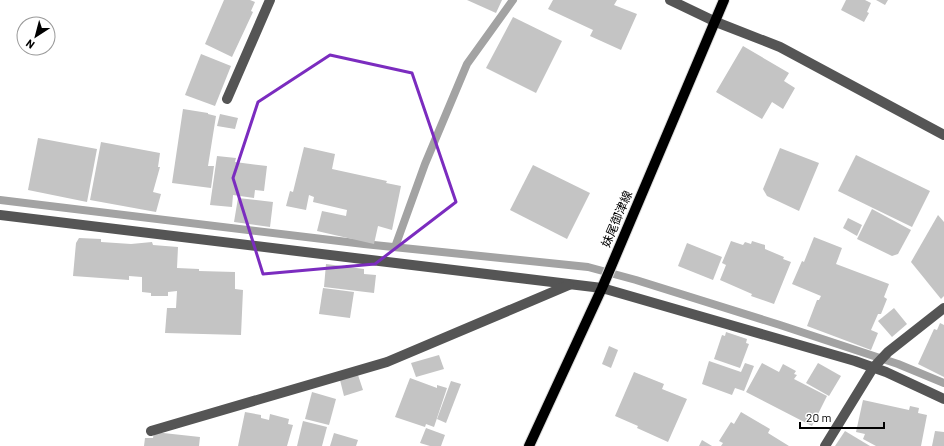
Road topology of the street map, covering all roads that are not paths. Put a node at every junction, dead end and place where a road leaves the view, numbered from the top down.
1 (270, 0) edge
2 (670, 0) edge
3 (724, 0) edge
4 (716, 22) junction
5 (227, 99) dead end
6 (944, 135) edge
7 (0, 215) edge
8 (571, 285) junction
9 (603, 286) junction
10 (944, 308) edge
11 (876, 365) junction
12 (944, 399) edge
13 (151, 430) dead end
14 (529, 446) edge
15 (825, 446) edge

1 - 5 street
2 - 4 street
3 - 4 main road, 妹尾御津線
4 - 6 street
4 - 9 main road, 妹尾御津線
7 - 8 street
8 - 9 street
8 - 13 street
9 - 11 street
9 - 14 main road, 妹尾御津線
10 - 11 street
11 - 12 street
11 - 15 street

